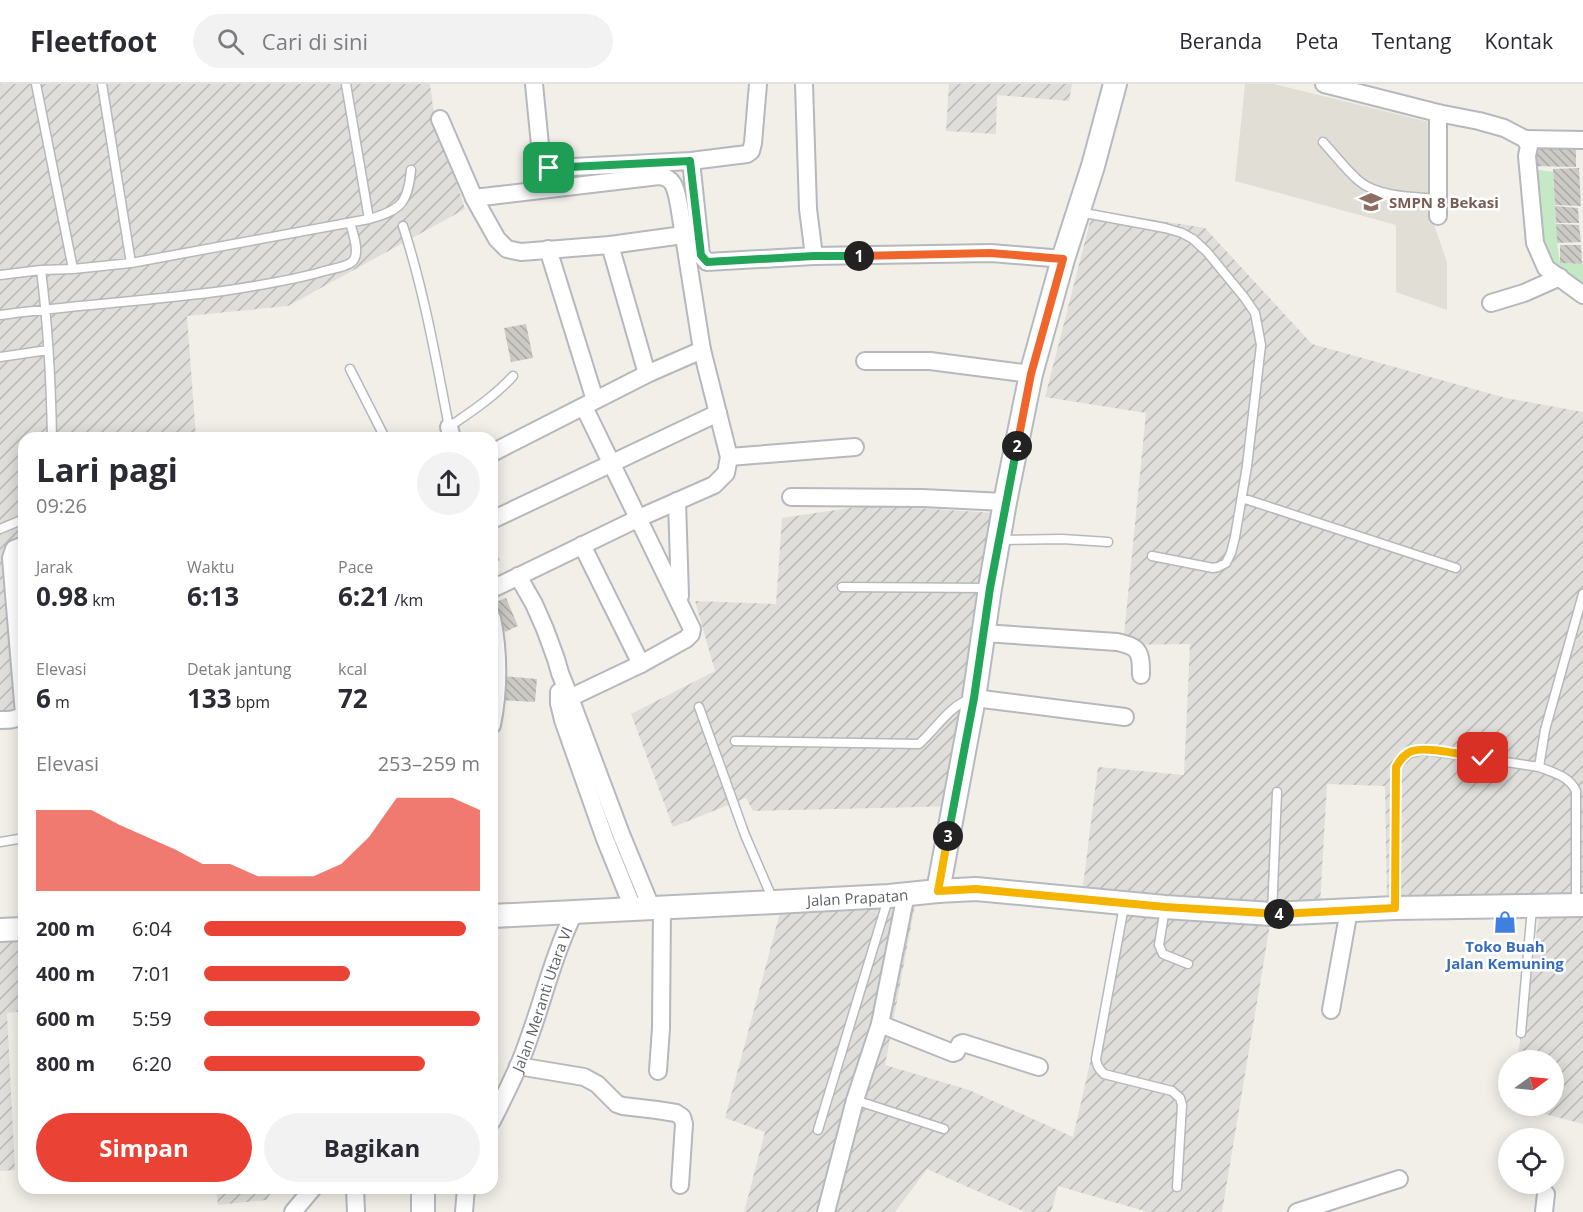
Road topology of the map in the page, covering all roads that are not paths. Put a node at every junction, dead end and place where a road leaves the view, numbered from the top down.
1 (36, 84) edge
2 (102, 84) edge
3 (346, 84) edge
4 (534, 84) edge
5 (758, 84) edge
6 (804, 84) edge
7 (1115, 84) edge
8 (1324, 84) edge
9 (1438, 113) junction
10 (440, 119) dead end
11 (1525, 139) junction
12 (1583, 140) edge
13 (1323, 142) dead end
14 (690, 161) junction
15 (411, 170) dead end
16 (474, 198) junction
17 (1438, 199) junction
18 (1079, 212) junction
19 (1438, 216) dead end
20 (369, 219) junction
21 (350, 223) junction
22 (403, 225) dead end
23 (683, 235) junction
24 (609, 245) junction
25 (548, 249) junction
26 (814, 256) junction
27 (1063, 259) junction
28 (131, 263) junction
29 (73, 269) junction
30 (41, 270) junction
31 (0, 275) edge
32 (1560, 277) junction
33 (1583, 295) edge
34 (1491, 303) dead end
35 (46, 309) junction
36 (0, 315) edge
37 (48, 350) junction
38 (702, 350) junction
39 (0, 357) edge
40 (865, 360) dead end
41 (350, 369) dead end
42 (647, 374) junction
43 (1031, 374) junction
44 (513, 376) dead end
45 (589, 404) junction
46 (718, 414) junction
47 (52, 432) edge
48 (382, 432) edge
49 (451, 432) edge
50 (855, 447) dead end
51 (498, 450) edge
52 (729, 457) junction
53 (612, 464) junction
54 (791, 497) dead end
55 (1242, 498) junction
56 (677, 501) junction
57 (1005, 502) junction
58 (498, 517) edge
59 (639, 518) junction
60 (18, 522) edge
61 (0, 529) edge
62 (998, 540) junction
63 (1108, 542) dead end
64 (582, 545) junction
65 (18, 547) edge
66 (1152, 556) dead end
67 (1455, 568) dead end
68 (518, 576) junction
69 (498, 586) edge
70 (842, 587) dead end
71 (990, 588) junction
72 (1583, 594) edge
73 (18, 598) edge
74 (681, 602) junction
75 (983, 633) junction
76 (642, 664) junction
77 (1141, 675) dead end
78 (974, 698) junction
79 (565, 700) junction
80 (699, 707) dead end
81 (1125, 717) dead end
82 (18, 718) edge
83 (0, 720) edge
84 (735, 741) dead end
85 (1539, 767) junction
86 (1277, 792) dead end
87 (18, 839) edge
88 (0, 842) edge
89 (938, 891) junction
90 (897, 895) junction
91 (775, 902) junction
92 (1125, 902) junction
93 (1532, 905) junction
94 (1580, 905) edge
95 (649, 907) junction
96 (1165, 907) junction
97 (1395, 908) junction
98 (1349, 910) junction
99 (575, 911) junction
100 (1272, 914) junction
101 (498, 916) edge
102 (18, 929) edge
103 (0, 930) edge
104 (1188, 964) dead end
105 (1331, 1010) dead end
106 (880, 1024) junction
107 (1521, 1033) dead end
108 (518, 1066) junction
109 (1039, 1067) dead end
110 (658, 1071) dead end
111 (855, 1100) junction
112 (498, 1108) edge
113 (944, 1129) dead end
114 (818, 1130) dead end
115 (1399, 1179) dead end
116 (680, 1185) dead end
117 (1177, 1187) dead end
118 (309, 1194) edge
119 (355, 1194) edge
120 (423, 1194) edge
121 (466, 1194) edge
122 (1546, 1194) dead end
123 (1301, 1211) edge
124 (293, 1212) edge
125 (356, 1212) edge
126 (423, 1212) edge
127 (464, 1212) edge
128 (826, 1212) edge
129 (1544, 1212) edge

1 - 29 lane
2 - 28 lane
3 - 20 lane
4 - 14 street
5 - 14 street
6 - 26 street
7 - 18 main road
8 - 9 street
9 - 11 street
9 - 17 street
10 - 16 street
11 - 12 street
11 - 32 street
13 - 17 lane
14 - 26 street
15 - 20 lane
16 - 23 street
16 - 25 street
17 - 19 street
18 - 27 main road
18 - 55 lane
20 - 21 lane
21 - 28 lane
21 - 35 lane
22 - 49 lane
23 - 24 street
23 - 38 street
24 - 25 street
24 - 42 street
25 - 45 street
26 - 27 street
27 - 43 main road
28 - 29 lane
29 - 30 lane
30 - 31 lane
30 - 35 lane
32 - 33 street
32 - 34 street
35 - 36 lane
35 - 37 lane
37 - 39 lane
37 - 47 lane
38 - 42 street
38 - 46 street
40 - 43 street
41 - 48 lane
42 - 45 street
43 - 57 main road
44 - 49 lane
45 - 51 street
45 - 53 street
46 - 52 street
46 - 53 street
50 - 52 street
52 - 56 street
53 - 58 street
53 - 59 street
54 - 57 street
55 - 66 lane
55 - 67 lane
56 - 59 street
56 - 74 street
57 - 62 main road
59 - 64 street
59 - 74 street
60 - 61 lane
62 - 63 lane
62 - 71 main road
64 - 68 street
64 - 76 street
65 - 73 street
68 - 69 street
68 - 79 street
70 - 71 lane
71 - 75 main road
72 - 85 lane
74 - 76 street
75 - 77 street
75 - 78 main road
76 - 79 street
78 - 81 street
78 - 84 lane
78 - 89 main road
79 - 95 street
80 - 91 lane
82 - 83 street
85 - 94 lane
85 - 97 lane
86 - 100 lane
87 - 88 lane
89 - 90 main road, Jalan Prapatan
89 - 92 main road, Jalan Prapatan
90 - 91 main road, Jalan Prapatan
90 - 106 street
90 - 114 lane
91 - 95 main road, Jalan Prapatan
92 - 96 main road, Jalan Prapatan
92 - 117 lane
93 - 94 main road, Jalan Prapatan
93 - 97 main road, Jalan Prapatan
93 - 107 lane
95 - 99 main road, Jalan Prapatan
95 - 110 street
96 - 100 main road, Jalan Prapatan
96 - 104 lane
97 - 98 main road, Jalan Prapatan
98 - 100 main road, Jalan Prapatan
98 - 105 street
99 - 101 main road, Jalan Prapatan
99 - 108 street, Jalan Meranti Utara VI
102 - 103 main road
106 - 109 street
106 - 111 street
108 - 112 street, Jalan Meranti Utara VI
108 - 116 street
111 - 113 lane
111 - 128 street
115 - 123 street
118 - 124 street
119 - 125 street
120 - 126 main road
121 - 127 street
122 - 129 street

